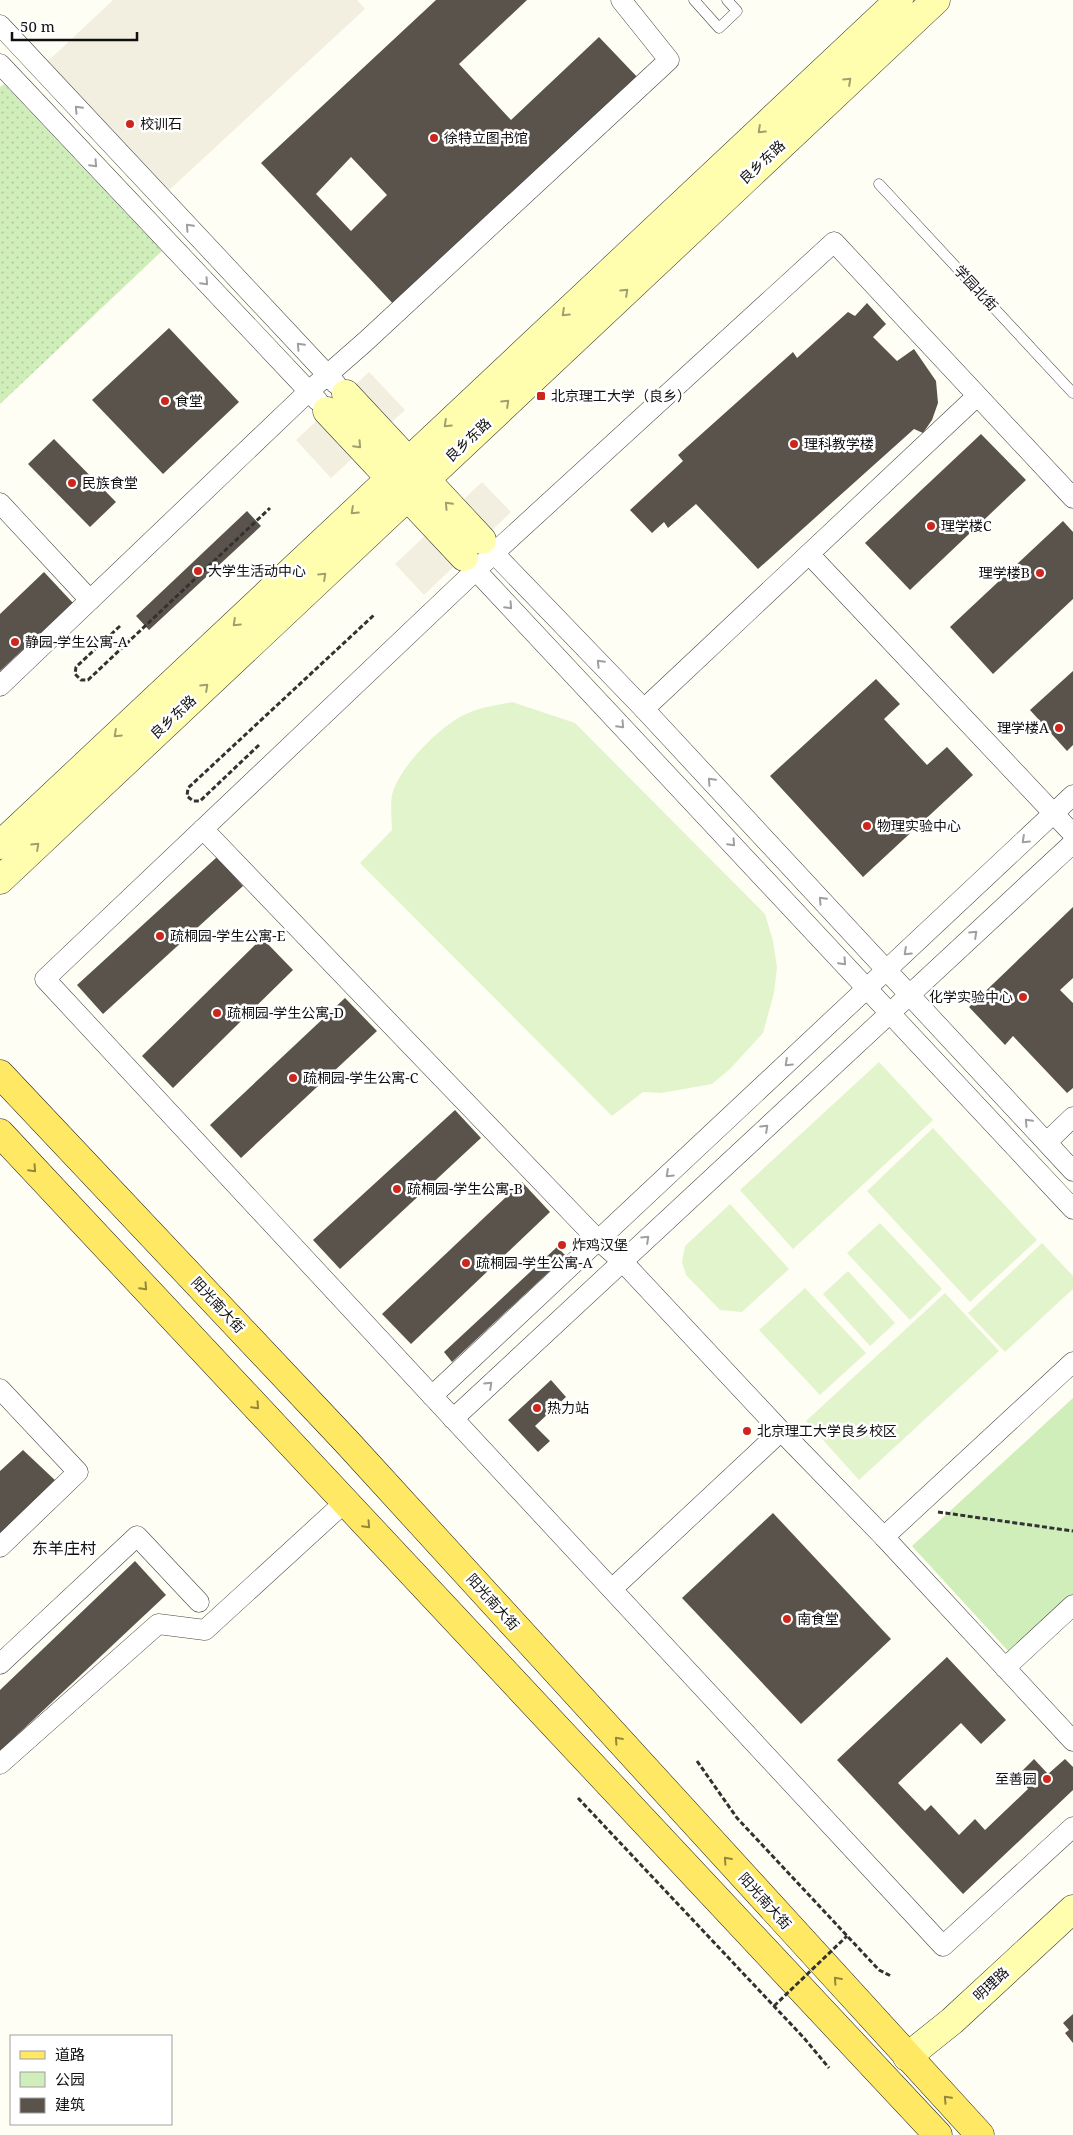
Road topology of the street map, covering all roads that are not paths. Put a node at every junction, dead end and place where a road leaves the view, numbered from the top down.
1 (621, 0) edge
2 (694, 0) edge
3 (727, 0) edge
4 (900, 0) edge
5 (936, 0) edge
6 (0, 25) edge
7 (26, 53) junction
8 (2, 70) edge
9 (805, 106) junction
10 (879, 184) dead end
11 (327, 374) junction
12 (308, 391) junction
13 (1073, 393) edge
14 (977, 396) junction
15 (336, 403) junction
16 (408, 479) junction
17 (1073, 498) edge
18 (0, 503) edge
19 (809, 554) junction
20 (479, 555) junction
21 (90, 600) junction
22 (0, 686) edge
23 (644, 709) junction
24 (1073, 795) edge
25 (1054, 813) junction
26 (203, 829) junction
27 (1073, 834) edge
28 (1073, 843) edge
29 (0, 845) edge
30 (0, 880) edge
31 (888, 970) junction
32 (868, 988) junction
33 (910, 993) junction
34 (890, 1012) junction
35 (0, 1074) edge
36 (1073, 1117) edge
37 (0, 1133) edge
38 (1046, 1142) junction
39 (1073, 1171) edge
40 (1073, 1208) edge
41 (598, 1240) junction
42 (622, 1261) junction
43 (1073, 1362) edge
44 (0, 1390) edge
45 (432, 1396) junction
46 (453, 1419) junction
47 (781, 1431) junction
48 (346, 1502) junction
49 (884, 1537) junction
50 (0, 1547) edge
51 (612, 1589) junction
52 (199, 1602) dead end
53 (1073, 1605) edge
54 (0, 1664) edge
55 (1005, 1668) junction
56 (1073, 1741) edge
57 (0, 1764) edge
58 (1073, 1827) edge
59 (1073, 1909) edge
60 (907, 2057) junction
61 (938, 2135) edge
62 (980, 2135) edge

1 - 11 street
2 - 3 lane
4 - 9 main road, 良乡东路
9 -> 5 main road, 良乡东路
6 - 7 street
7 - 8 street
11 -> 7 street
8 -> 12 street
9 - 16 main road, 良乡东路
10 - 13 lane, 学园北街
11 - 12 street
11 - 15 street
12 - 15 street
12 - 21 street
14 - 17 street
14 - 19 street
14 - 20 street
15 - 16 main road
16 - 20 main road
16 -> 29 main road, 良乡东路
30 -> 16 main road, 良乡东路
18 - 21 street
19 - 23 street
19 - 25 street
23 -> 20 street
20 - 26 street
20 -> 32 street
21 - 22 street
31 -> 23 street
24 - 25 street
25 - 27 street
25 -> 31 street
26 - 41 street
26 - 45 street
33 -> 28 street
31 - 32 street
31 - 33 street
32 - 34 street
32 -> 41 street
33 - 34 street
38 -> 33 street
34 - 40 street
42 -> 34 street
60 -> 35 main road, 阳光南大街
36 - 38 street
37 -> 48 main road
38 - 39 street
41 - 42 street
41 - 45 street
46 -> 42 street
42 - 47 street
43 - 49 street
44 - 50 street
45 - 46 street
46 - 51 street
47 - 49 street
47 - 51 street
48 - 57 street
48 -> 61 main road
49 - 55 street
51 - 58 street
52 - 54 street
53 - 55 street
55 - 56 street
59 - 60 main road, 明理路
62 -> 60 main road, 阳光南大街

